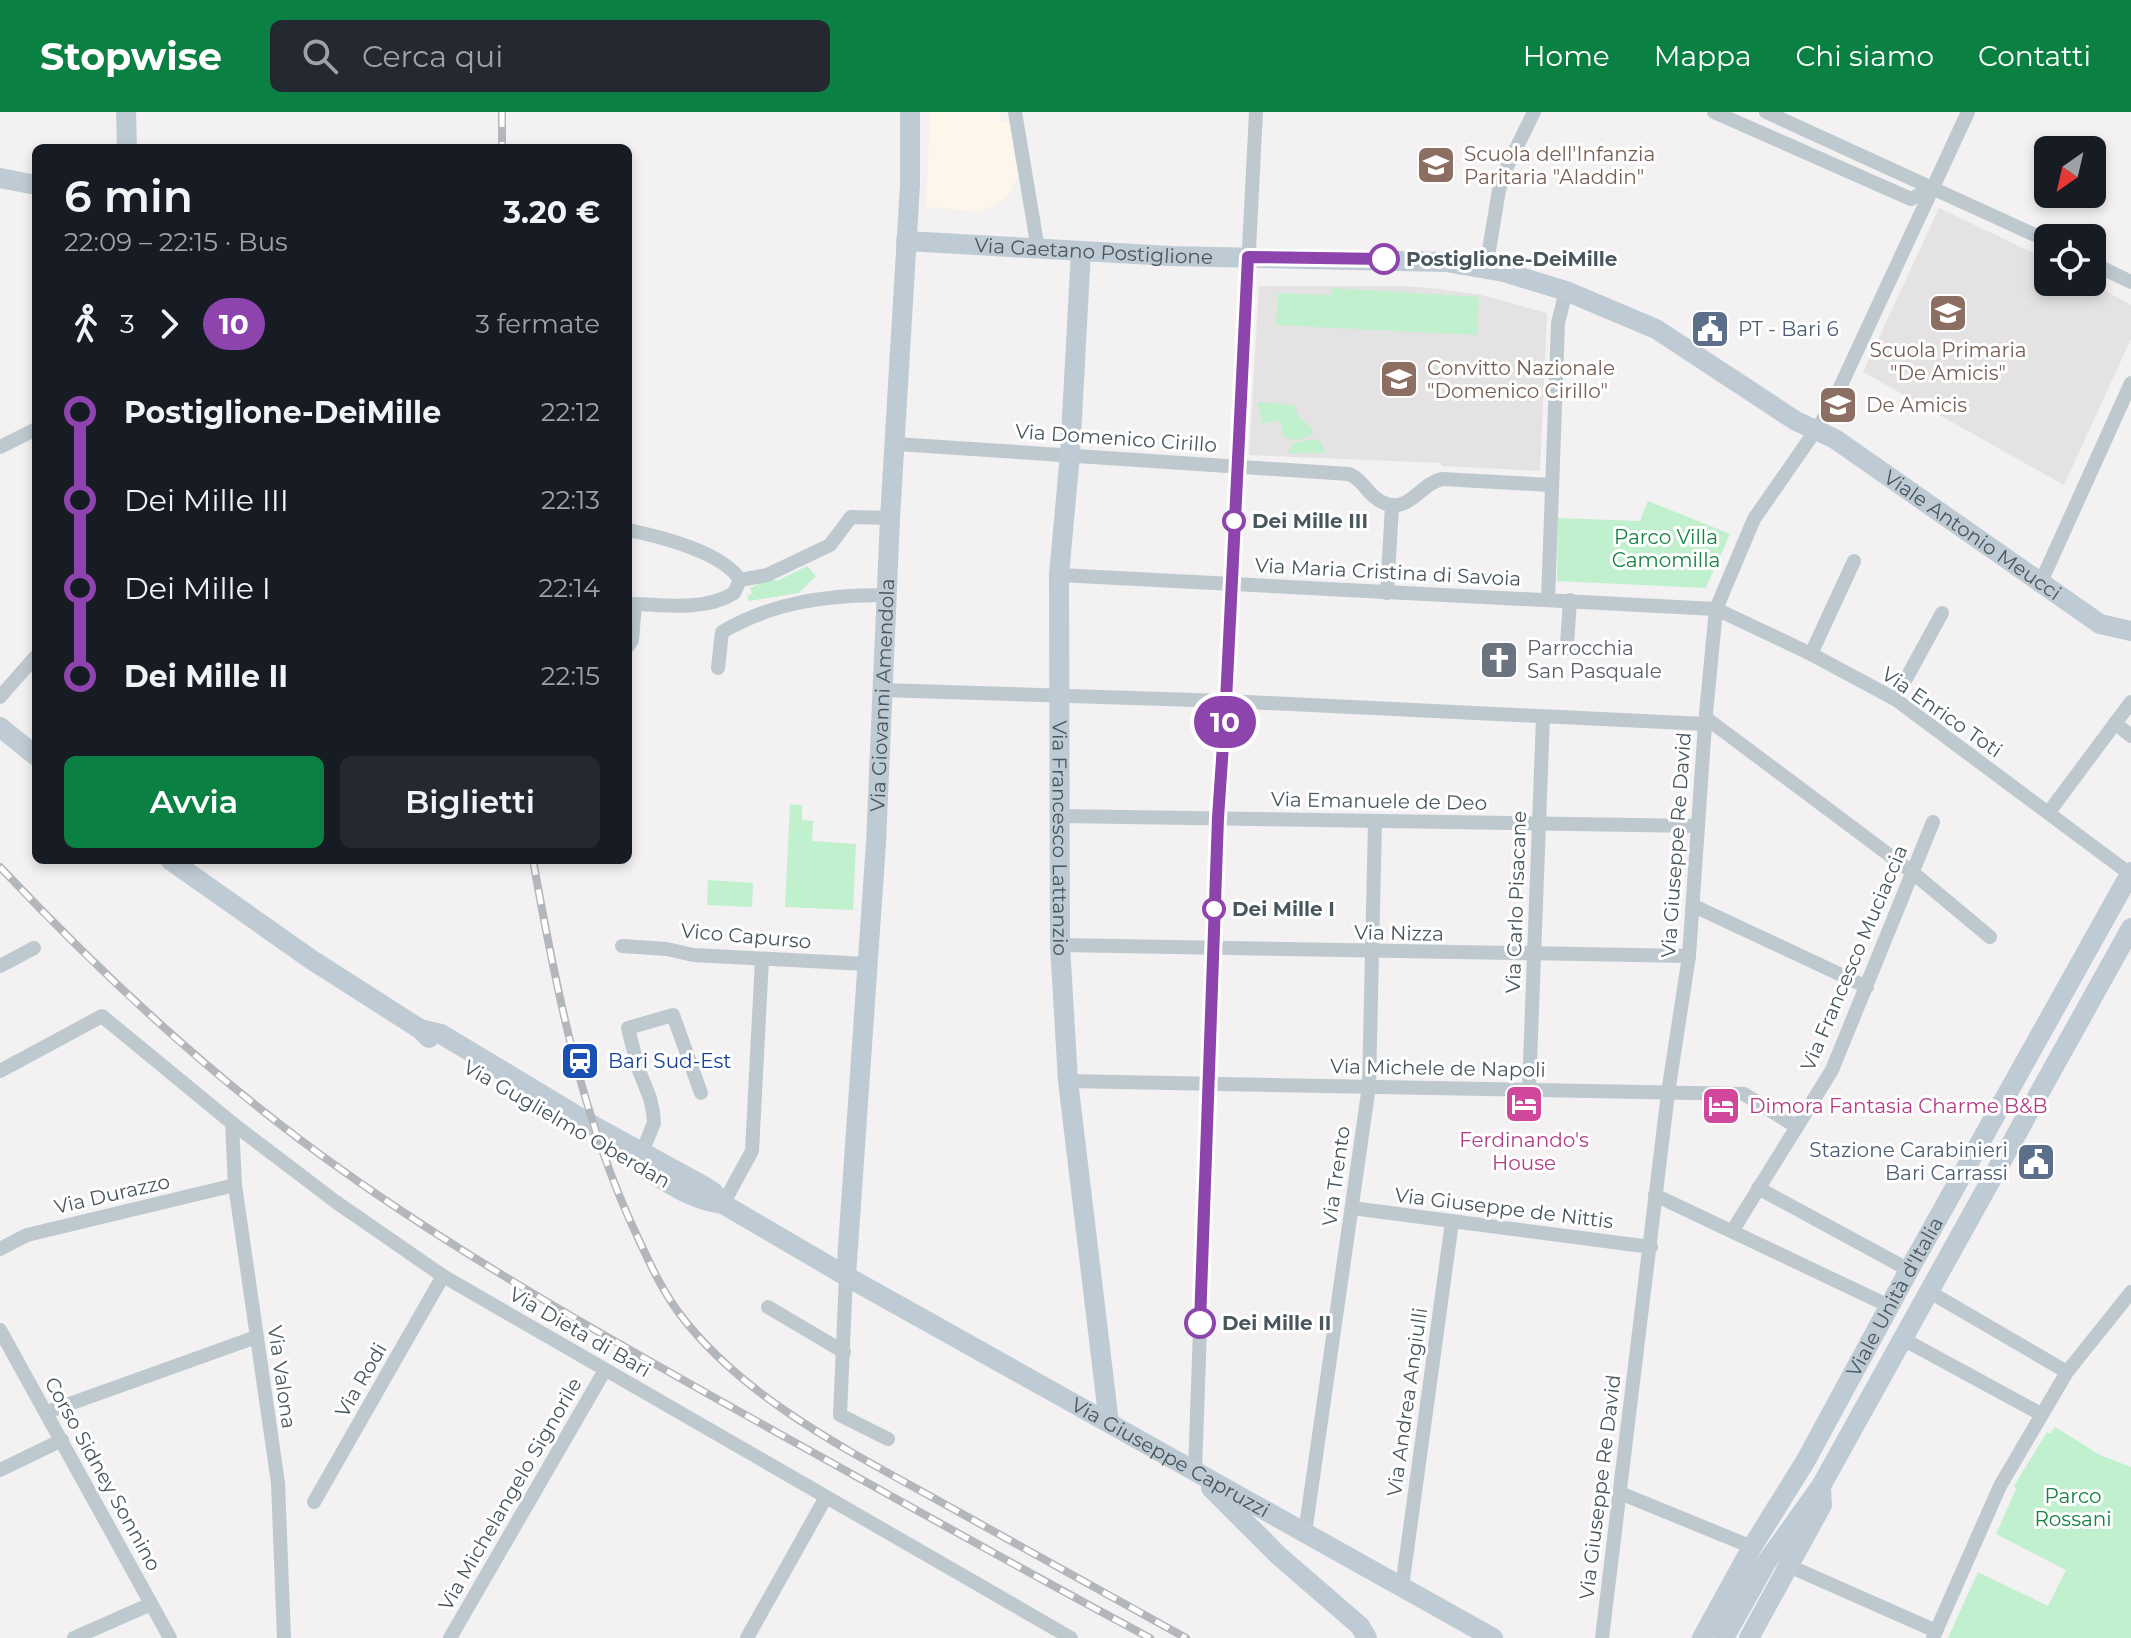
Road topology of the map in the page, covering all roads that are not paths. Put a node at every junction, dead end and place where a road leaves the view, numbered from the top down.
1 (126, 112) edge
2 (910, 112) edge
3 (1015, 112) edge
4 (1256, 112) edge
5 (1534, 112) edge
6 (1714, 112) edge
7 (1766, 112) edge
8 (1968, 112) edge
9 (127, 144) edge
10 (1863, 155) junction
11 (1854, 174) junction
12 (0, 178) edge
13 (32, 184) edge
14 (1932, 188) junction
15 (2034, 235) edge
16 (906, 241) junction
17 (1038, 249) junction
18 (1081, 251) junction
19 (1248, 257) junction
20 (1486, 268) junction
21 (2106, 270) edge
22 (2131, 282) edge
23 (1566, 291) junction
24 (2130, 386) edge
25 (1816, 429) junction
26 (32, 431) edge
27 (896, 444) junction
28 (0, 447) edge
29 (1070, 454) junction
30 (1238, 467) junction
31 (1551, 485) junction
32 (1392, 506) junction
33 (890, 518) junction
34 (632, 531) edge
35 (1854, 561) dead end
36 (1059, 575) junction
37 (740, 580) junction
38 (2041, 582) junction
39 (1231, 584) junction
40 (1387, 593) junction
41 (886, 595) junction
42 (1548, 600) junction
43 (1570, 600) junction
44 (1716, 609) junction
45 (1942, 613) dead end
46 (2131, 631) edge
47 (632, 640) edge
48 (1577, 650) dead end
49 (1811, 654) junction
50 (32, 661) edge
51 (718, 668) dead end
52 (881, 690) junction
53 (1058, 694) junction
54 (0, 697) edge
55 (1895, 699) junction
56 (1226, 701) junction
57 (2131, 702) edge
58 (1543, 717) junction
59 (1705, 721) junction
60 (2115, 723) junction
61 (0, 727) edge
62 (2131, 736) edge
63 (32, 753) edge
64 (2049, 812) junction
65 (1059, 816) junction
66 (1218, 818) junction
67 (1375, 821) junction
68 (1933, 822) dead end
69 (1539, 823) junction
70 (1698, 826) junction
71 (175, 864) edge
72 (200, 864) edge
73 (1912, 872) junction
74 (2130, 873) edge
75 (215, 893) junction
76 (1694, 906) junction
77 (2131, 928) edge
78 (1990, 937) dead end
79 (1060, 945) junction
80 (622, 946) dead end
81 (34, 948) dead end
82 (1212, 948) junction
83 (1371, 952) junction
84 (1534, 955) junction
85 (1689, 956) junction
86 (762, 959) junction
87 (867, 964) junction
88 (0, 966) edge
89 (1867, 987) junction
90 (2066, 988) junction
91 (2091, 1002) junction
92 (420, 1029) junction
93 (0, 1071) edge
94 (1068, 1081) junction
95 (1207, 1083) junction
96 (1369, 1086) junction
97 (1529, 1089) junction
98 (701, 1093) dead end
99 (1668, 1093) junction
100 (232, 1123) junction
101 (1797, 1127) junction
102 (642, 1152) junction
103 (1962, 1174) junction
104 (235, 1185) junction
105 (1758, 1188) junction
106 (1987, 1188) junction
107 (1655, 1195) junction
108 (723, 1204) junction
109 (1352, 1208) junction
110 (1452, 1222) junction
111 (1733, 1230) junction
112 (1651, 1247) junction
113 (0, 1249) edge
114 (1909, 1270) junction
115 (443, 1276) junction
116 (846, 1276) junction
117 (1928, 1291) junction
118 (2131, 1292) edge
119 (1889, 1306) junction
120 (768, 1307) dead end
121 (0, 1330) edge
122 (256, 1337) junction
123 (1901, 1338) junction
124 (844, 1352) junction
125 (605, 1370) junction
126 (2067, 1372) junction
127 (2044, 1410) junction
128 (47, 1412) junction
129 (1109, 1423) junction
130 (888, 1439) dead end
131 (62, 1440) junction
132 (0, 1470) edge
133 (1195, 1471) junction
134 (1821, 1486) junction
135 (1620, 1493) junction
136 (826, 1497) junction
137 (314, 1502) dead end
138 (1305, 1533) junction
139 (1752, 1547) junction
140 (1789, 1566) junction
141 (1402, 1587) junction
142 (151, 1604) junction
143 (1935, 1634) edge
144 (74, 1638) edge
145 (170, 1638) edge
146 (284, 1638) edge
147 (450, 1638) edge
148 (747, 1638) edge
149 (1073, 1638) edge
150 (1367, 1638) edge
151 (1493, 1638) edge
152 (1602, 1638) edge
153 (1702, 1638) edge
154 (1724, 1638) edge
155 (1749, 1638) edge

1 - 9 main road
2 - 16 main road, Via Giovanni Amendola
3 - 17 street
4 - 19 street
5 - 20 street
6 - 11 street
7 - 10 street
8 - 14 street, Via Giuseppe Re David
10 - 11 street
10 - 14 street
11 - 14 street
12 - 13 main road
14 - 15 street
14 - 25 street, Via Giuseppe Re David
16 - 17 main road, Via Gaetano Postiglione
16 - 27 main road, Via Giovanni Amendola
17 - 18 main road, Via Gaetano Postiglione
18 - 19 main road, Via Gaetano Postiglione
18 - 29 main road, Via Francesco Lattanzio
19 - 20 main road, Via Gaetano Postiglione
19 - 30 street
20 - 23 main road, Via Gaetano Postiglione
21 - 22 street
23 - 25 main road, Via Gaetano Postiglione
23 - 31 street
24 - 38 street
25 - 38 main road, Viale Antonio Meucci
25 - 44 street, Via Giuseppe Re David
26 - 28 street
27 - 29 street, Via Domenico Cirillo
27 - 33 main road, Via Giovanni Amendola
29 - 30 street, Via Domenico Cirillo
29 - 36 main road, Via Francesco Lattanzio
30 - 32 street, Via Domenico Cirillo
30 - 39 street
31 - 32 street
31 - 42 street
32 - 40 street
33 - 37 street
33 - 41 main road, Via Giovanni Amendola
34 - 37 street
35 - 49 street
36 - 39 street, Via Maria Cristina di Savoia
36 - 53 main road, Via Francesco Lattanzio
37 - 47 street
38 - 46 main road, Viale Antonio Meucci
39 - 40 street, Via Maria Cristina di Savoia
39 - 56 street
40 - 42 street, Via Maria Cristina di Savoia
41 - 51 street
41 - 52 main road, Via Giovanni Amendola
42 - 43 street, Via Maria Cristina di Savoia
43 - 44 street, Via Maria Cristina di Savoia
43 - 48 street
44 - 49 street, Via Enrico Toti
44 - 59 street, Via Giuseppe Re David
45 - 55 street
49 - 55 street, Via Enrico Toti
50 - 54 street
52 - 53 street
52 - 87 main road, Via Giovanni Amendola
53 - 56 street
53 - 65 main road, Via Francesco Lattanzio
55 - 64 street, Via Enrico Toti
56 - 58 street
56 - 66 street
57 - 60 street
58 - 59 street
58 - 69 street, Via Carlo Pisacane
59 - 70 street, Via Giuseppe Re David
59 - 73 street
60 - 62 street
60 - 64 street
61 - 63 main road
64 - 74 street, Via Enrico Toti
65 - 66 street, Via Emanuele de Deo
65 - 79 main road, Via Francesco Lattanzio
66 - 67 street, Via Emanuele de Deo
66 - 82 street
67 - 69 street, Via Emanuele de Deo
67 - 83 street, Via Trento
68 - 73 street, Via Francesco Muciaccia
69 - 70 street, Via Emanuele de Deo
69 - 84 street, Via Carlo Pisacane
70 - 76 street, Via Giuseppe Re David
71 - 75 main road, Via Guglielmo Oberdan
72 - 75 main road
73 - 78 street
73 - 89 street, Via Francesco Muciaccia
74 - 90 main road, Viale Unità d'Italia
75 - 92 main road, Via Guglielmo Oberdan
76 - 85 street, Via Giuseppe Re David
76 - 89 street
77 - 91 main road, Viale Unità d'Italia
79 - 82 street, Via Nizza
79 - 94 main road, Via Francesco Lattanzio
80 - 86 street, Vico Capurso
81 - 88 street
82 - 83 street, Via Nizza
82 - 95 street
83 - 84 street, Via Nizza
83 - 96 street, Via Trento
84 - 85 street, Via Nizza
84 - 97 street, Via Carlo Pisacane
85 - 99 street, Via Giuseppe Re David
86 - 87 street, Vico Capurso
86 - 108 street
87 - 116 main road, Via Giovanni Amendola
89 - 101 street, Via Francesco Muciaccia
90 - 91 main road
90 - 103 main road, Viale Unità d'Italia
91 - 106 main road, Viale Unità d'Italia
92 - 102 main road, Via Guglielmo Oberdan
92 - 108 main road, Via Guglielmo Oberdan
93 - 100 street, Via Dieta di Bari
94 - 95 street, Via Michele de Napoli
94 - 129 main road, Via Francesco Lattanzio
95 - 96 street, Via Michele de Napoli
95 - 133 street
96 - 97 street, Via Michele de Napoli
96 - 109 street, Via Trento
97 - 99 street, Via Michele de Napoli
98 - 102 street
99 - 101 street, Via Michele de Napoli
99 - 107 street, Via Giuseppe Re David
100 - 104 street, Via Valona
100 - 115 street, Via Dieta di Bari
101 - 105 street, Via Francesco Muciaccia
102 - 108 main road, Via Guglielmo Oberdan
103 - 106 main road
103 - 114 main road, Viale Unità d'Italia
104 - 113 street, Via Durazzo
104 - 122 street, Via Valona
105 - 111 street, Via Francesco Muciaccia
105 - 114 street
106 - 117 main road, Viale Unità d'Italia
107 - 111 street
107 - 112 street, Via Giuseppe Re David
108 - 116 main road, Via Guglielmo Oberdan
109 - 110 street, Via Giuseppe de Nittis
109 - 138 street, Via Trento
110 - 112 street, Via Giuseppe de Nittis
110 - 141 street, Via Andrea Angiulli
111 - 119 street
112 - 135 street, Via Giuseppe Re David
114 - 119 main road, Viale Unità d'Italia
115 - 125 street, Via Dieta di Bari
115 - 137 street, Via Rodi
116 - 124 street
116 - 129 main road, Via Giuseppe Capruzzi
117 - 123 main road, Viale Unità d'Italia
117 - 126 street
118 - 126 street
119 - 139 main road, Viale Unità d'Italia
120 - 124 street
121 - 128 street, Corso Sidney Sonnino
122 - 128 street
122 - 146 street, Via Valona
123 - 127 street
123 - 134 main road, Viale Unità d'Italia
124 - 130 street
125 - 136 street, Via Dieta di Bari
125 - 147 street, Via Michelangelo Signorile
126 - 127 street
127 - 143 street
128 - 131 street, Corso Sidney Sonnino
129 - 133 main road, Via Giuseppe Capruzzi
131 - 132 street
131 - 142 street, Corso Sidney Sonnino
133 - 138 main road, Via Giuseppe Capruzzi
133 - 150 main road
134 - 140 main road, Viale Unità d'Italia
134 - 154 main road, Viale Unità d'Italia
135 - 139 street
135 - 152 street, Via Giuseppe Re David
136 - 148 street
136 - 149 street, Via Dieta di Bari
138 - 141 main road, Via Giuseppe Capruzzi
139 - 153 main road, Viale Unità d'Italia
140 - 143 street
140 - 155 main road, Viale Unità d'Italia
141 - 151 main road, Via Giuseppe Capruzzi
142 - 144 street
142 - 145 street, Corso Sidney Sonnino

